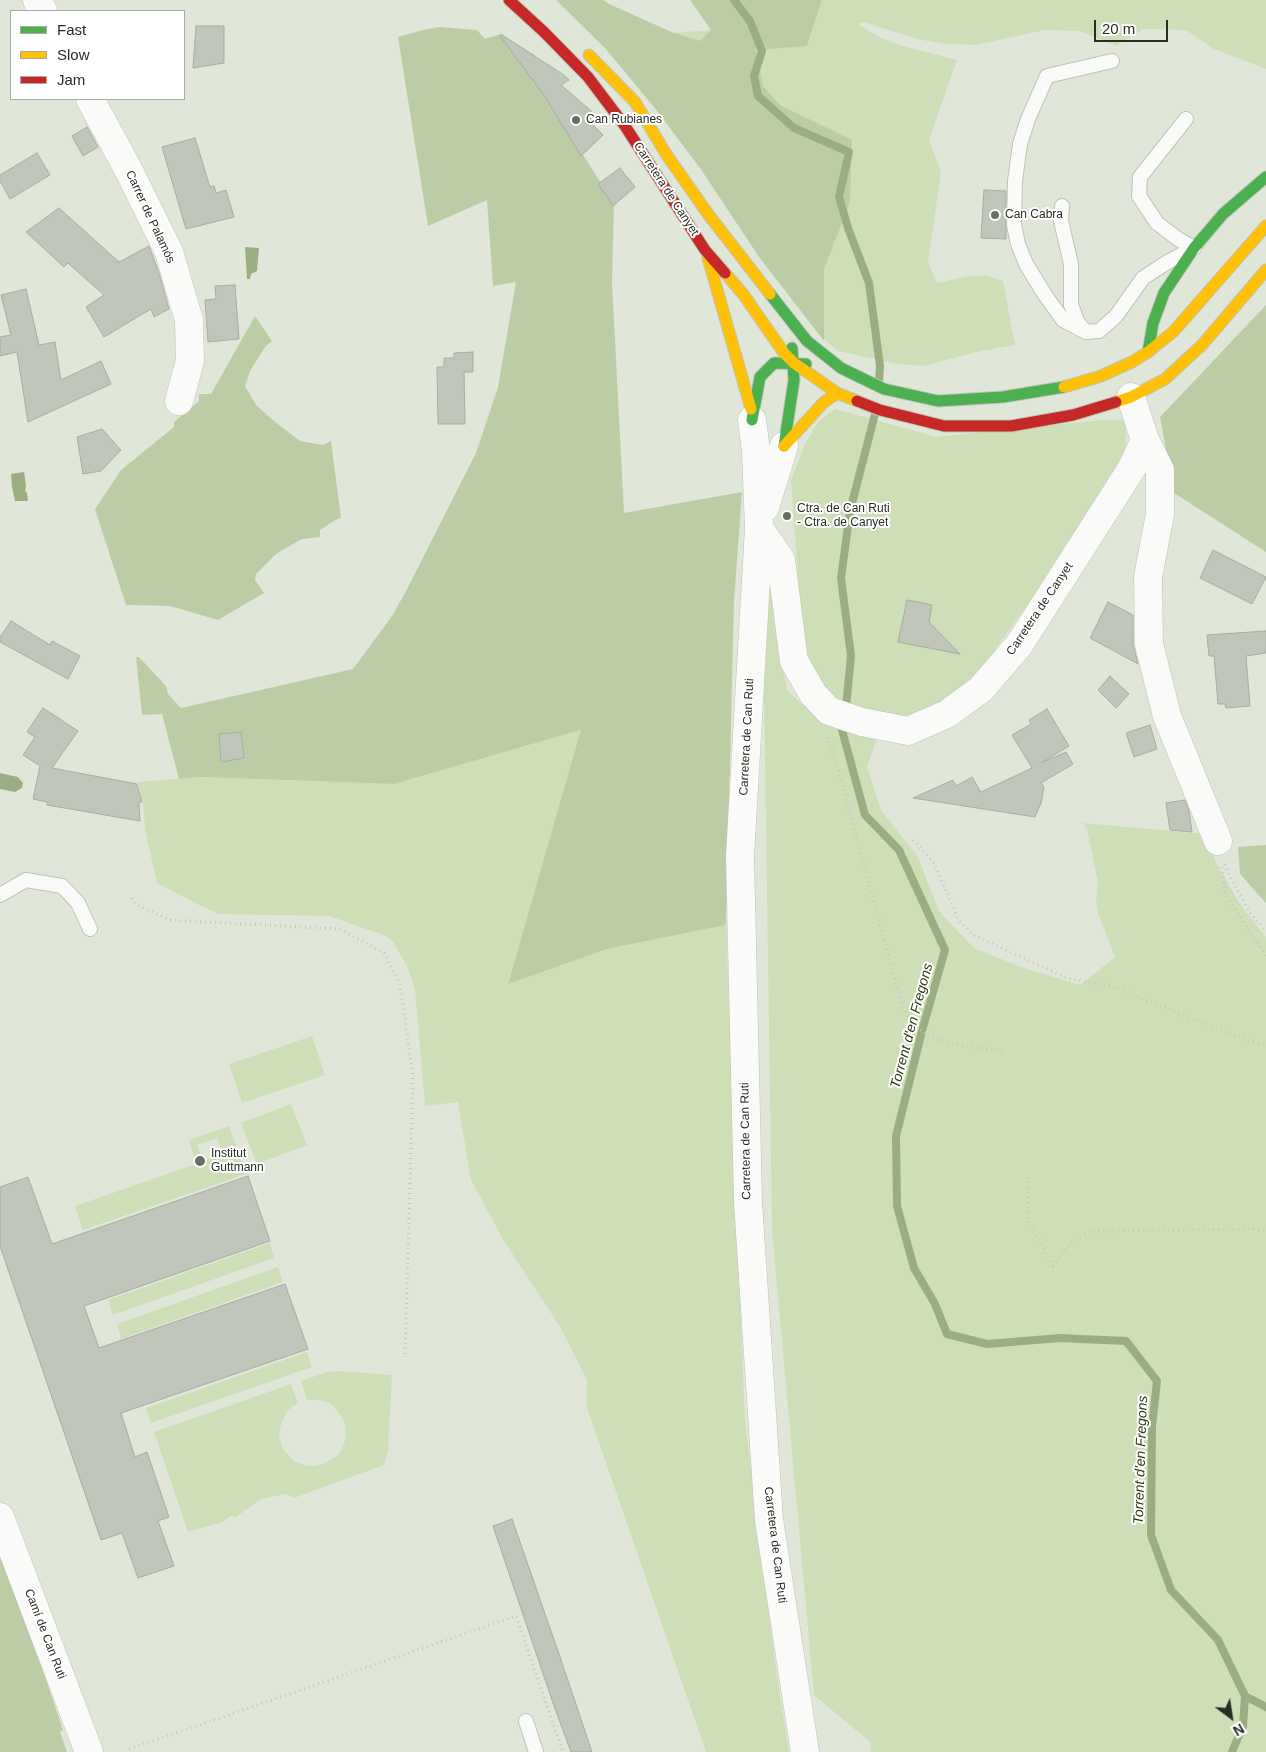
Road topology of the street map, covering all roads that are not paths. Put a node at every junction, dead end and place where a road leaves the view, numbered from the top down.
1 (506, 4) edge
2 (584, 50) dead end
3 (1112, 61) dead end
4 (91, 100) edge
5 (1186, 119) dead end
6 (1266, 177) edge
7 (1062, 206) dead end
8 (708, 214) junction
9 (1266, 226) edge
10 (705, 250) junction
11 (1197, 251) junction
12 (1213, 264) dead end
13 (1242, 268) dead end
14 (1266, 270) edge
15 (1225, 274) junction
16 (1222, 293) dead end
17 (1086, 332) junction
18 (1179, 351) dead end
19 (1148, 352) junction
20 (794, 363) junction
21 (837, 393) junction
22 (1131, 397) junction
23 (1003, 398) junction
24 (179, 401) dead end
25 (967, 411) dead end
26 (943, 412) dead end
27 (752, 420) junction
28 (1144, 440) junction
29 (784, 446) junction
30 (759, 528) junction
31 (1218, 842) road end
32 (0, 895) edge
33 (90, 929) dead end
34 (0, 1517) edge
35 (526, 1721) dead end
36 (88, 1752) edge
37 (536, 1752) edge
38 (805, 1752) edge

1 - 10 street, Carretera de Canyet
2 - 8 street, Carretera de Canyet
3 - 17 lane
4 - 24 street, Carrer de Palamós
5 - 11 lane
6 - 11 street
7 - 17 lane
8 - 20 street
8 - 23 street
9 - 15 street
10 - 20 street, Carretera de Canyet
10 - 27 street
11 - 17 lane
11 - 19 street
12 - 15 street
13 - 15 street
14 - 22 street, Carretera de Canyet
15 - 16 street
15 - 19 street
18 - 22 street
19 - 23 street
20 - 21 street, Carretera de Canyet
20 - 26 street
20 - 27 street
20 - 29 street
21 - 22 street, Carretera de Canyet
21 - 29 street
22 - 28 street
23 - 25 street
27 - 30 street, Carretera de Can Ruti
28 - 30 street, Carretera de Canyet
28 - 31 street
29 - 30 street, Carretera de Can Ruti
30 - 38 street, Carretera de Can Ruti
32 - 33 lane
34 - 36 street, Camí de Can Ruti
35 - 37 lane

